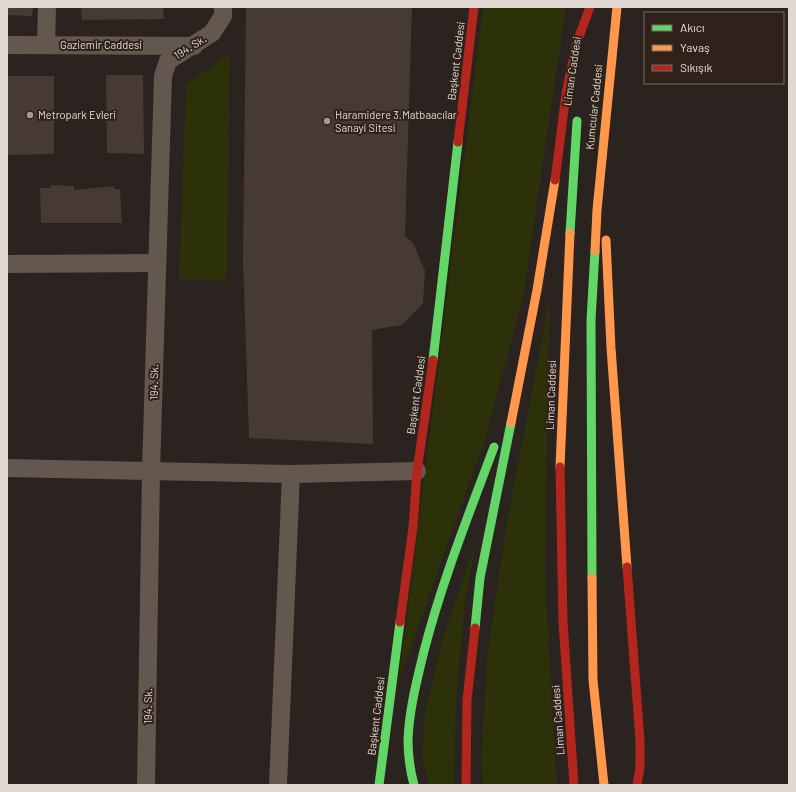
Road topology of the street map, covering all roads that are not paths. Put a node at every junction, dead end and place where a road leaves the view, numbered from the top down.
1 (46, 7) edge
2 (222, 7) edge
3 (474, 7) edge
4 (592, 7) edge
5 (617, 7) edge
6 (589, 37) dead end
7 (7, 45) edge
8 (46, 45) junction
9 (195, 46) junction
10 (578, 112) dead end
11 (597, 210) junction
12 (7, 264) edge
13 (156, 264) junction
14 (516, 388) junction
15 (501, 426) dead end
16 (496, 441) dead end
17 (7, 468) edge
18 (151, 471) junction
19 (417, 471) junction
20 (291, 474) junction
21 (592, 612) junction
22 (602, 666) dead end
23 (146, 785) edge
24 (278, 785) edge
25 (379, 785) edge
26 (414, 785) edge
27 (466, 785) edge
28 (574, 785) edge
29 (604, 785) edge
30 (637, 785) edge

1 - 8 street
2 - 9 street, 194. Sk.
3 - 19 main road, Başkent Caddesi
4 - 6 main road, Liman Caddesi
4 - 14 main road
5 - 11 main road, Kumcular Caddesi
7 - 8 street, Gaziemir Caddesi
8 - 9 street, Gaziemir Caddesi
9 - 13 street, 194. Sk.
10 - 28 main road, Liman Caddesi
11 - 21 main road
11 - 30 main road
12 - 13 street
13 - 18 street, 194. Sk.
14 - 15 main road
14 - 27 main road
16 - 26 main road
17 - 18 street
18 - 20 street
18 - 23 street, 194. Sk.
19 - 20 street
19 - 25 main road, Başkent Caddesi
20 - 24 street
21 - 22 main road
21 - 29 main road

